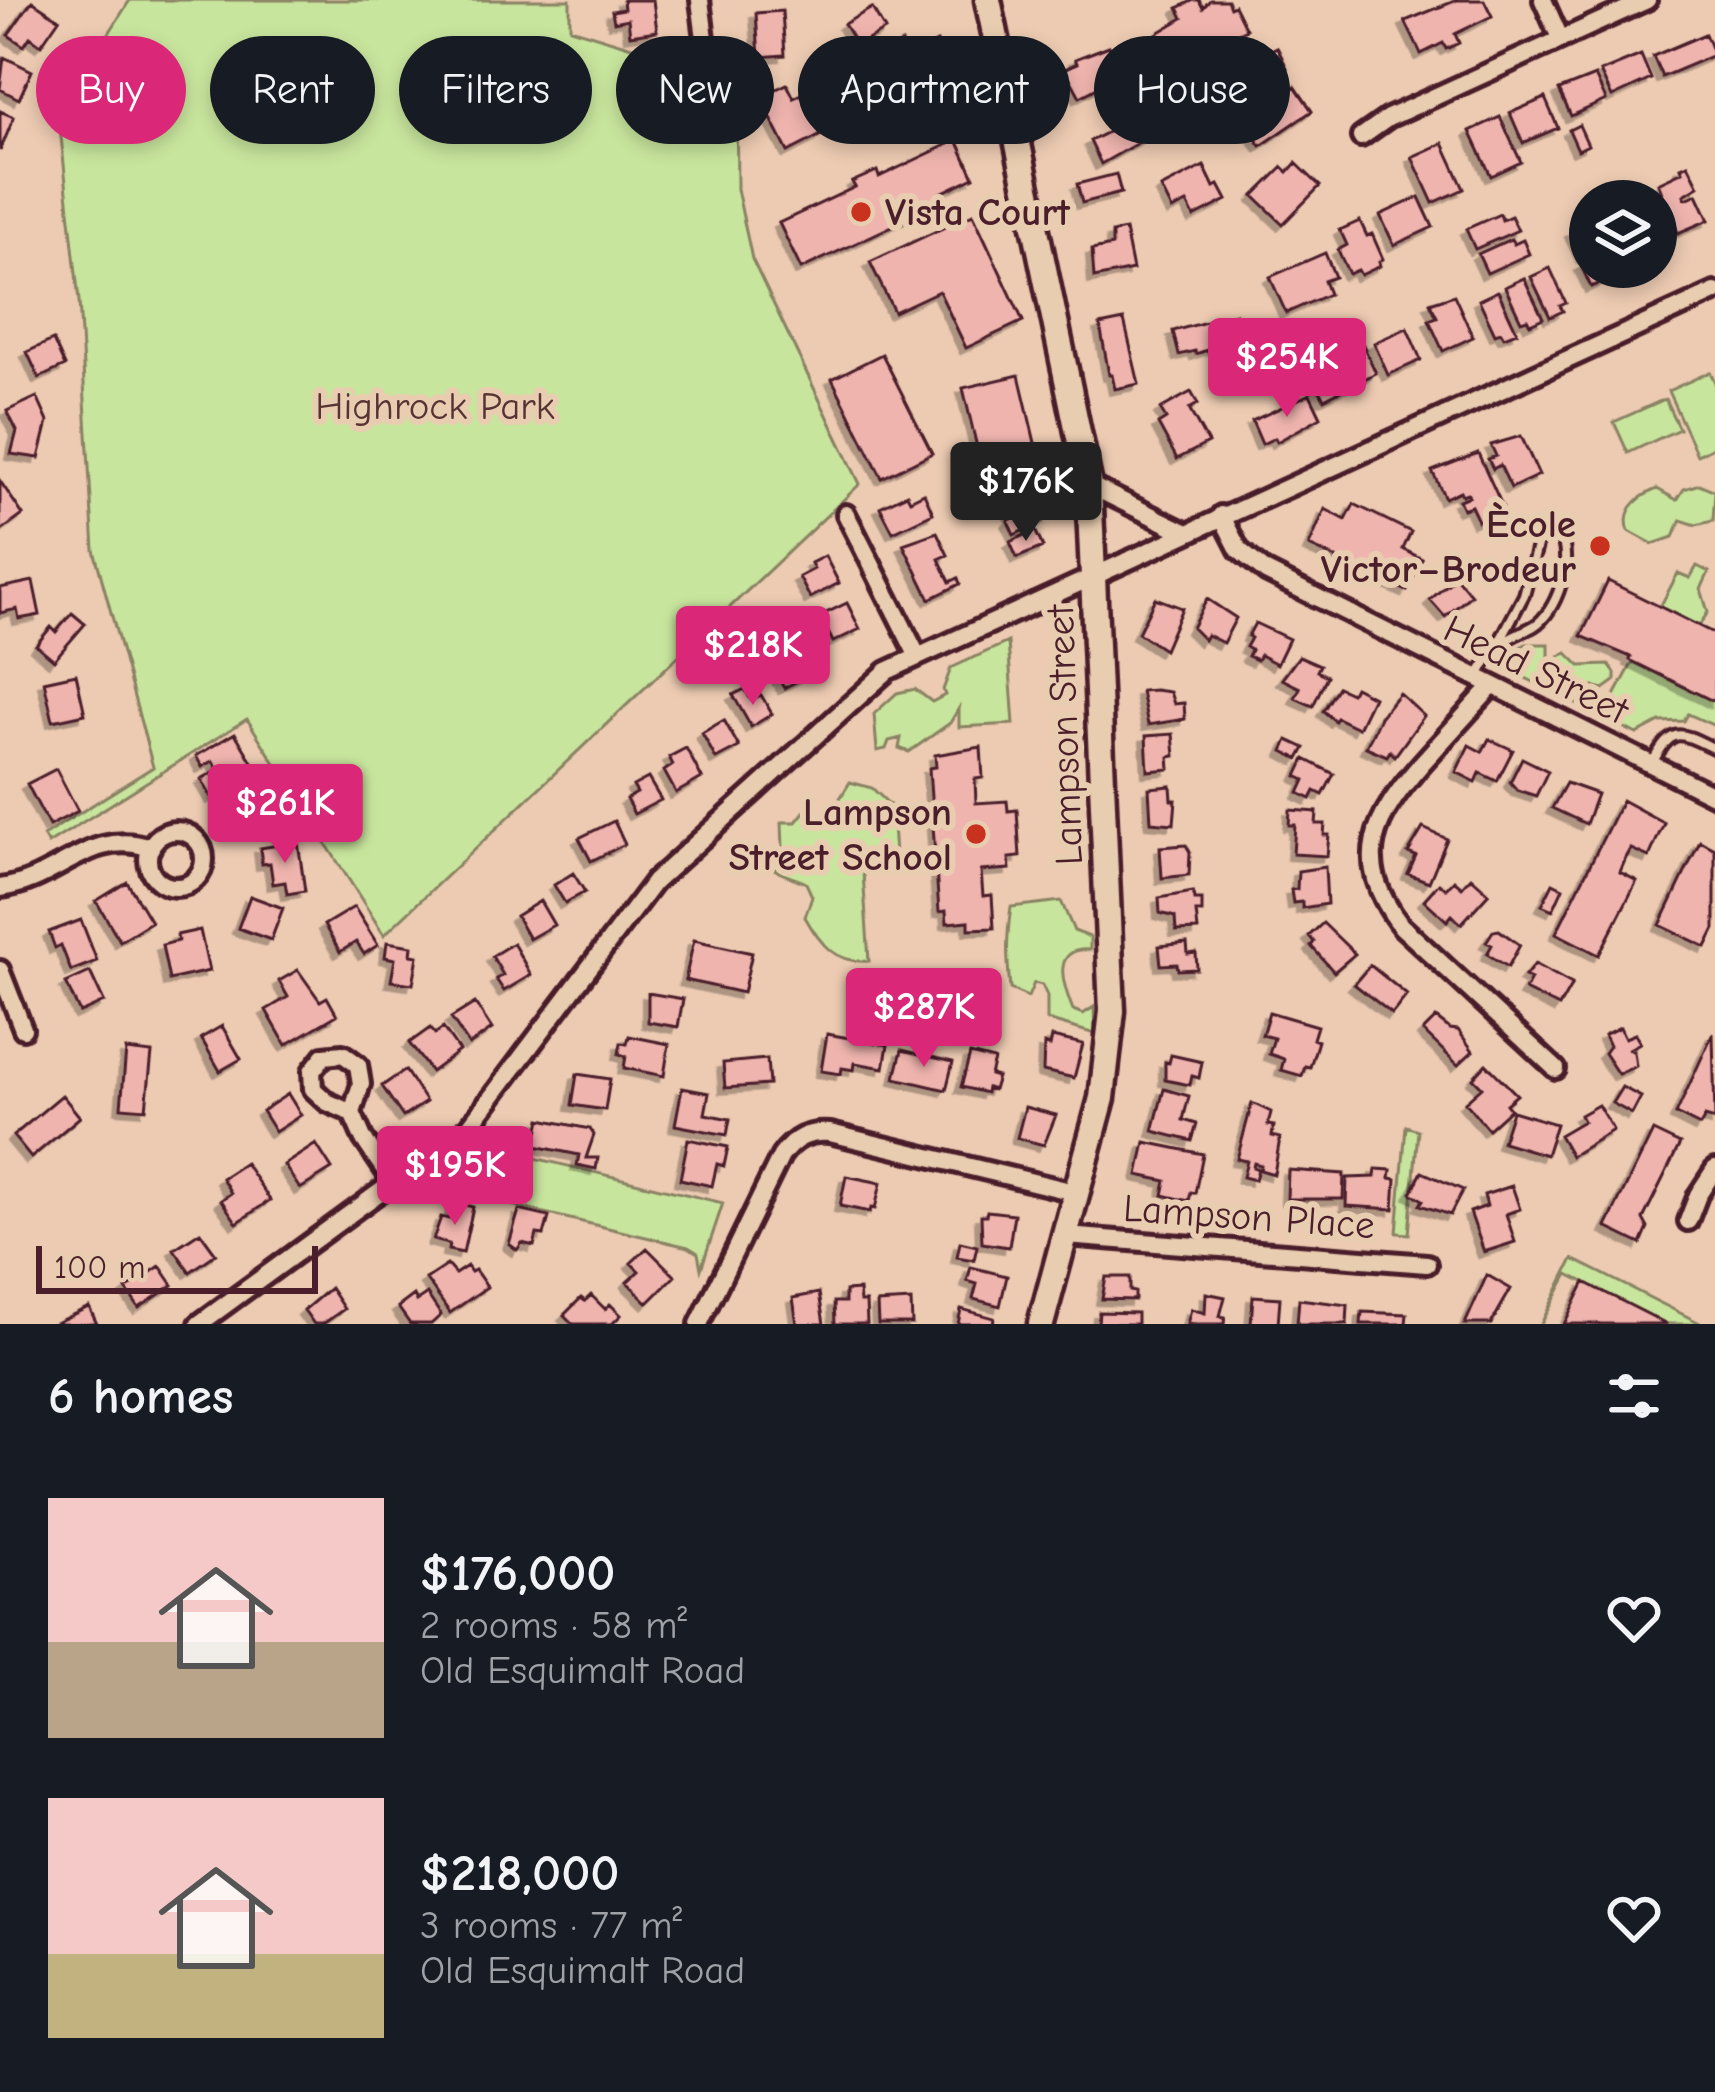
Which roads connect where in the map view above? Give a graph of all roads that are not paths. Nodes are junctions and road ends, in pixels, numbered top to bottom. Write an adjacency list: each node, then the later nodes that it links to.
1 (700, 0): 5 (street)
2 (988, 0): 9 (main road, Lampson Street)
3 (1543, 0): 6 (street)
4 (1647, 0): 6 (street)
5 (705, 36)
6 (1560, 38): 7 (street)
7 (1361, 137)
8 (1715, 292): 11 (street)
9 (1089, 485): 12 (street); 13 (main road, Lampson Street)
10 (846, 514): 15 (street)
11 (1221, 515): 12 (street); 16 (street, Head Street)
12 (1185, 532): 13 (street)
13 (1094, 574): 15 (street); 28 (main road, Lampson Street)
14 (1496, 648): 14 (lane); 16 (lane)
15 (917, 655): 27 (street)
16 (1484, 682): 18 (street, Head Street); 24 (street)
17 (1715, 749): 18 (lane)
18 (1651, 764): 19 (street, Head Street)
19 (1715, 796)
20 (151, 848): 21 (street)
21 (0, 888)
22 (0, 970): 23 (street)
23 (23, 1029)
24 (1556, 1069)
25 (352, 1113): 27 (street)
26 (1715, 1169): 29 (street)
27 (394, 1185): 32 (street)
28 (1078, 1193): 30 (main road, Lampson Street); 33 (street)
29 (1688, 1221)
30 (1066, 1236): 31 (street, Lampson Place); 34 (main road, Lampson Street)
31 (1427, 1264)
32 (199, 1324)
33 (699, 1324)
34 (1041, 1324)

